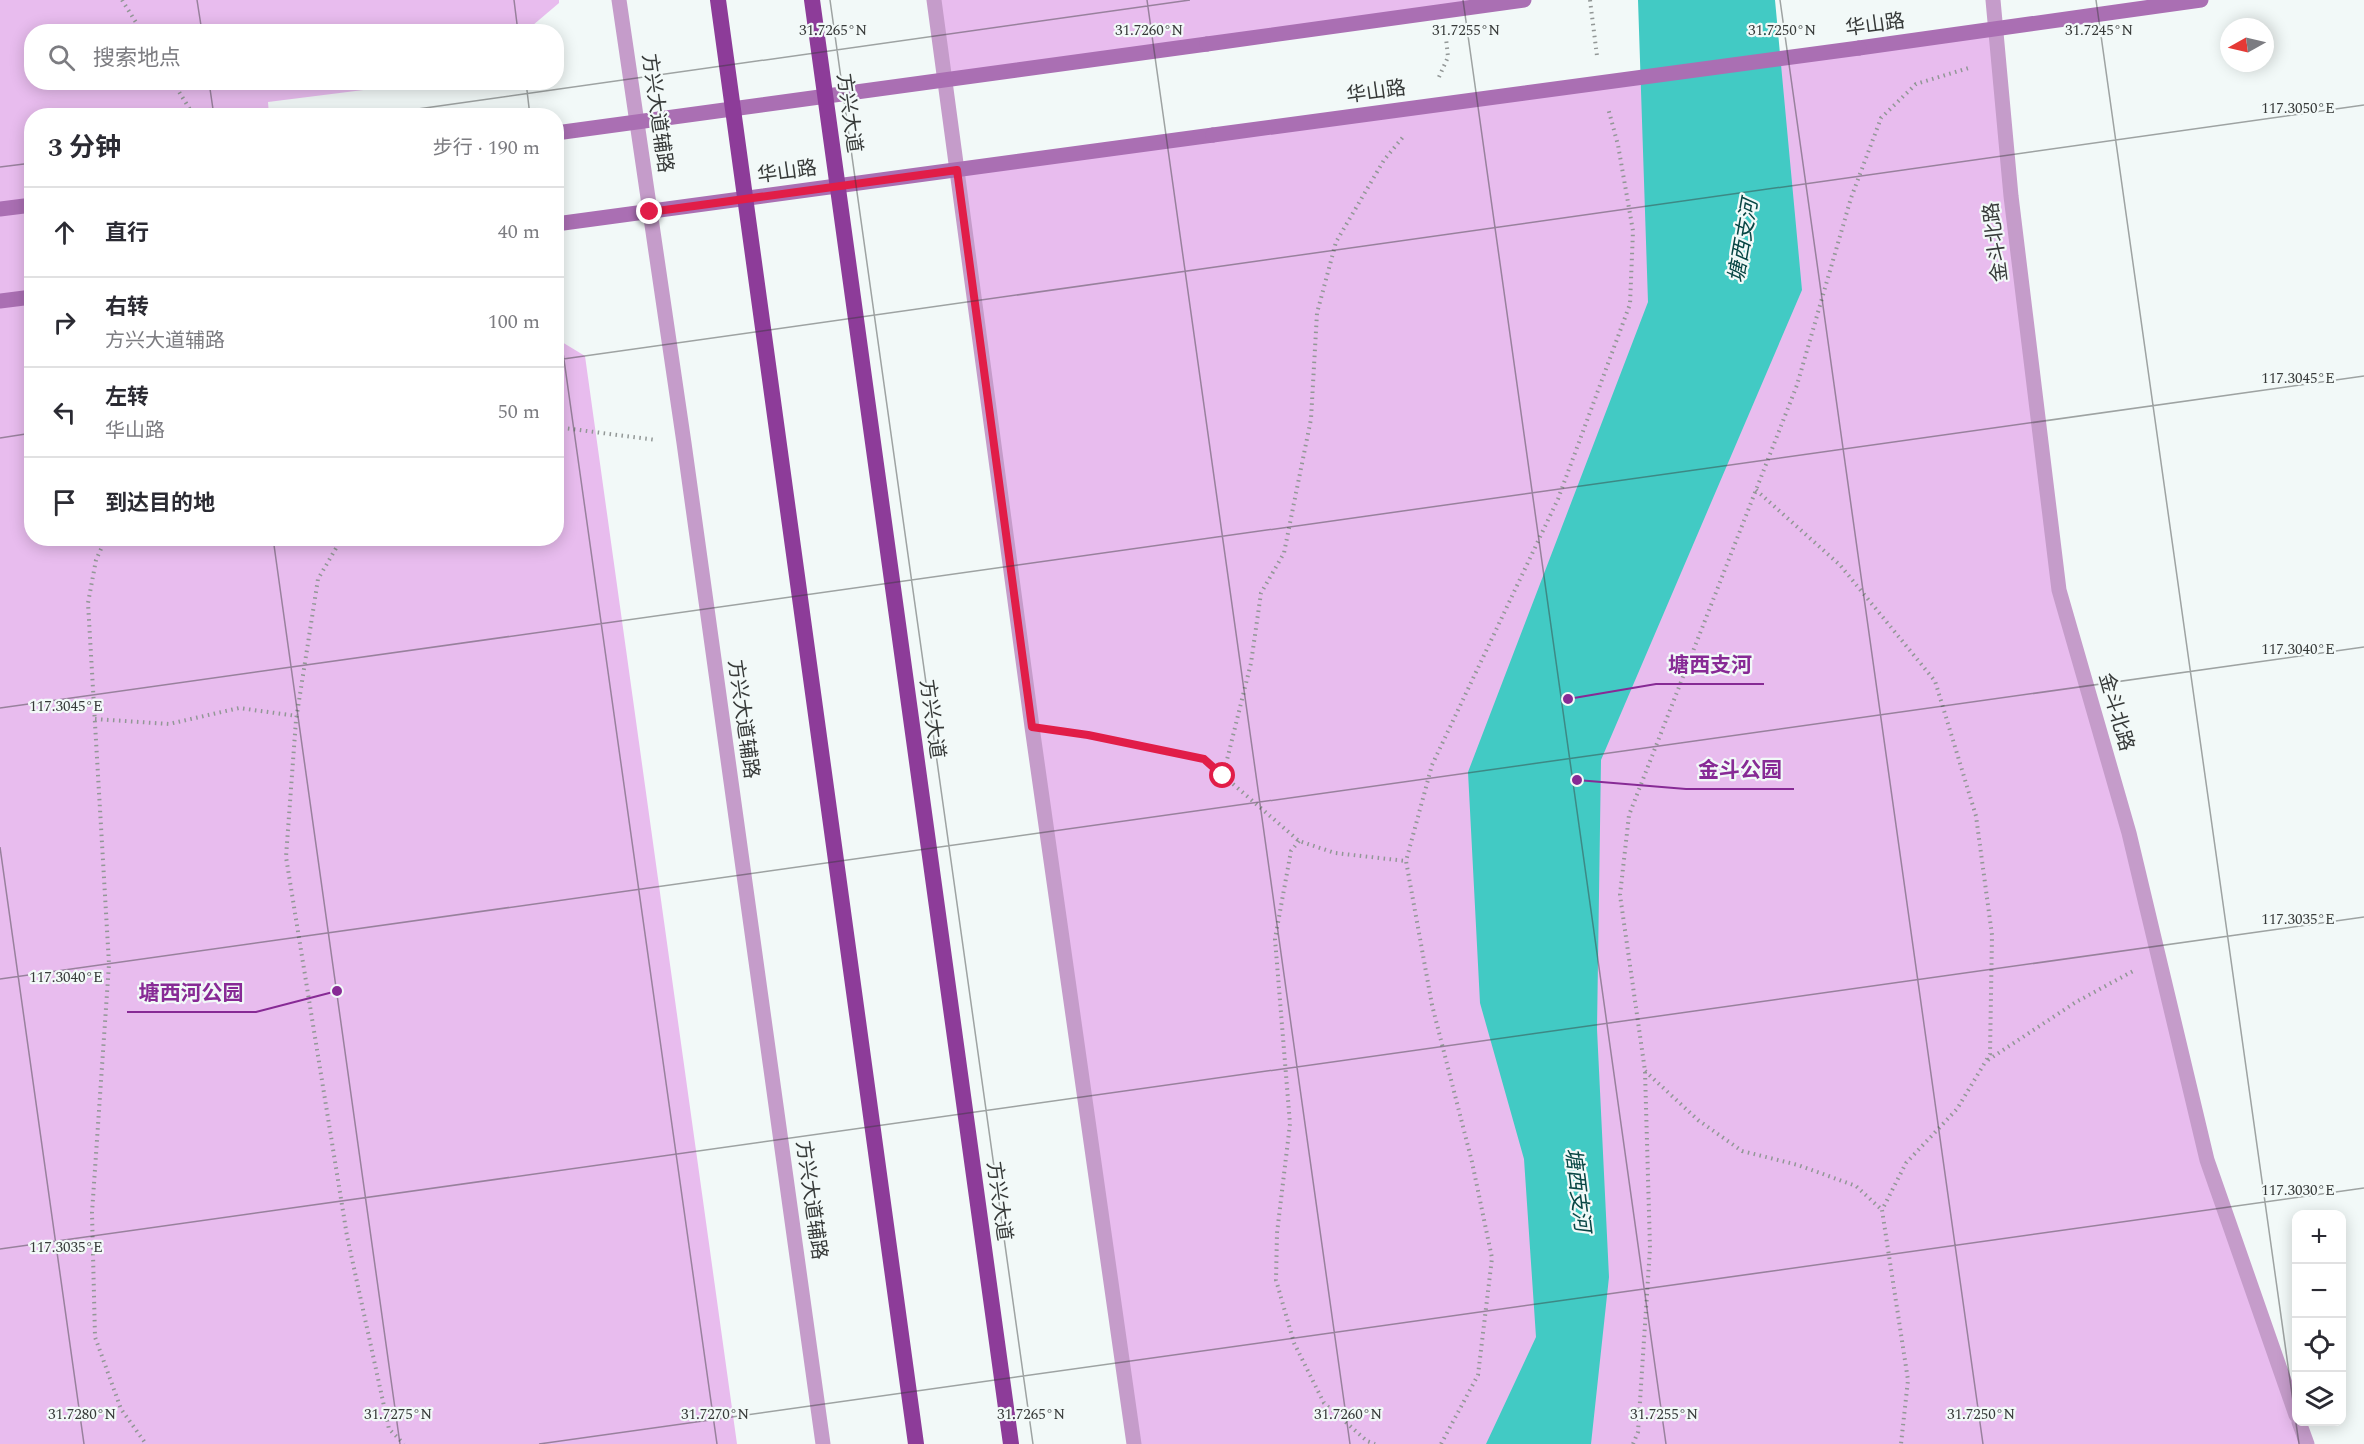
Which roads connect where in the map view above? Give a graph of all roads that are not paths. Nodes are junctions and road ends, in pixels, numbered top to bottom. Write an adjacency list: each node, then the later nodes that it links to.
1 (619, 0): 10 (street, 方兴大道辅路)
2 (718, 0): 22 (highway, bridge)
3 (812, 0): 23 (highway, 方兴大道, bridge)
4 (934, 0): 9 (street)
5 (1524, 0): 9 (main road, bridge)
6 (1993, 0): 8 (street, 金斗北路)
7 (2201, 0): 8 (main road, 华山路)
8 (1995, 29): 12 (main road, 华山路, bridge); 19 (street, 金斗北路)
9 (945, 80): 10 (main road); 12 (street)
10 (637, 122): 11 (main road); 15 (street, 方兴大道辅路)
11 (564, 132)
12 (957, 170): 15 (main road, 华山路); 24 (street)
13 (24, 206): 14 (main road)
14 (0, 209)
15 (650, 212): 16 (main road, 华山路); 21 (street, 方兴大道辅路)
16 (564, 223)
17 (24, 298): 18 (main road)
18 (0, 301)
19 (2292, 1404)
20 (2300, 1426): 25 (street)
21 (823, 1444)
22 (916, 1444)
23 (1011, 1444)
24 (1134, 1444)
25 (2307, 1444)

